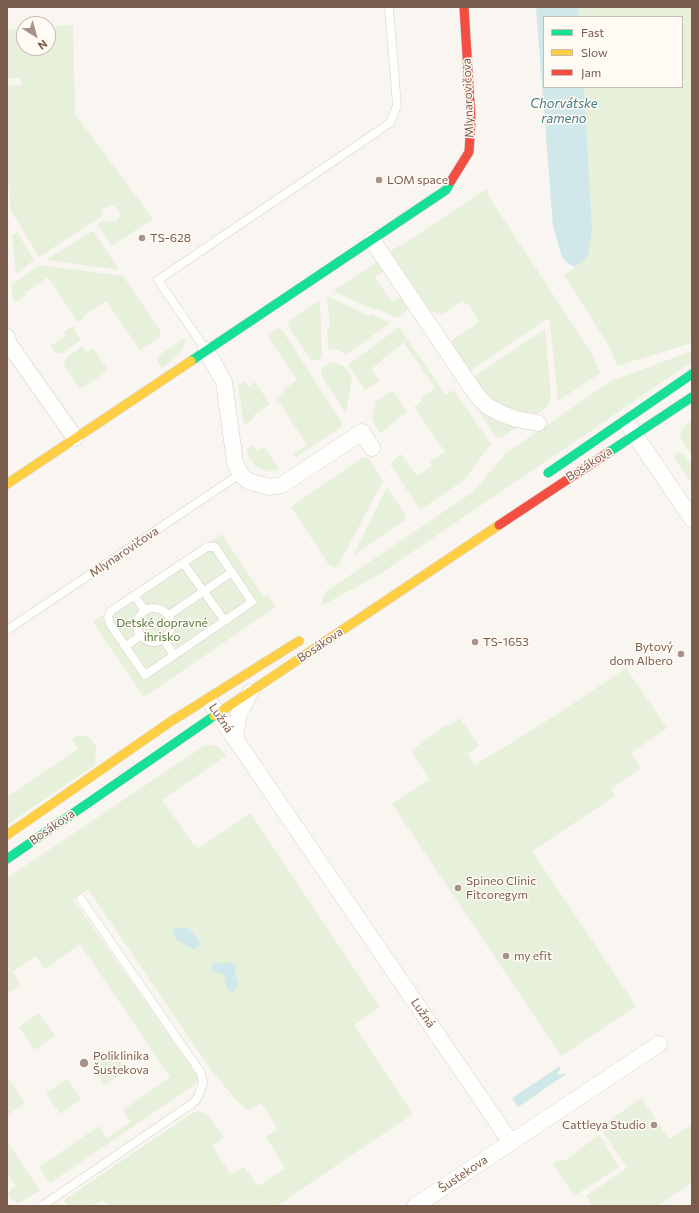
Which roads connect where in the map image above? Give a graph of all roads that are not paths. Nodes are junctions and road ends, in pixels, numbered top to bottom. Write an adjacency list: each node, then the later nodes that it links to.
1 (389, 7): 5 (lane)
2 (464, 7): 3 (street, Mlynarovičova)
3 (372, 240): 5 (street, Mlynarovičova); 9 (street)
4 (7, 337): 11 (street)
5 (206, 350): 11 (street, Mlynarovičova); 13 (street)
6 (692, 374): 8 (street, Bosákova)
7 (692, 397): 10 (street, Bosákova)
8 (625, 420): 10 (street); 14 (street, Bosákova)
9 (538, 422)
10 (635, 434): 16 (street); 30 (street, Bosákova)
11 (75, 438): 15 (street, Mlynarovičova)
12 (372, 448): 13 (street)
13 (240, 474): 24 (lane, Mlynarovičova)
14 (541, 478)
15 (7, 484)
16 (692, 519)
17 (183, 563): 18 (lane); 19 (lane); 20 (lane)
18 (232, 572): 19 (lane); 23 (lane)
19 (203, 592): 22 (lane); 23 (lane)
20 (134, 596): 21 (lane); 28 (lane)
21 (145, 611): 22 (lane); 26 (lane)
22 (169, 615): 27 (lane)
23 (224, 621): 29 (lane)
24 (7, 630)
25 (307, 635): 31 (street, Bosákova)
26 (140, 636): 27 (lane); 28 (lane)
27 (164, 640): 29 (lane)
28 (125, 647): 29 (lane)
29 (174, 655)
30 (251, 691): 32 (street, Bosákova); 33 (street, Lužná)
31 (206, 698): 32 (street, Lužná); 34 (street, Bosákova)
32 (218, 714): 33 (street, Lužná); 35 (street, Bosákova)
33 (235, 738): 38 (street, Lužná)
34 (7, 835)
35 (7, 859)
36 (81, 898): 39 (lane)
37 (659, 1044): 38 (street)
38 (510, 1142): 40 (street, Šustekova)
39 (42, 1206)
40 (415, 1206)

